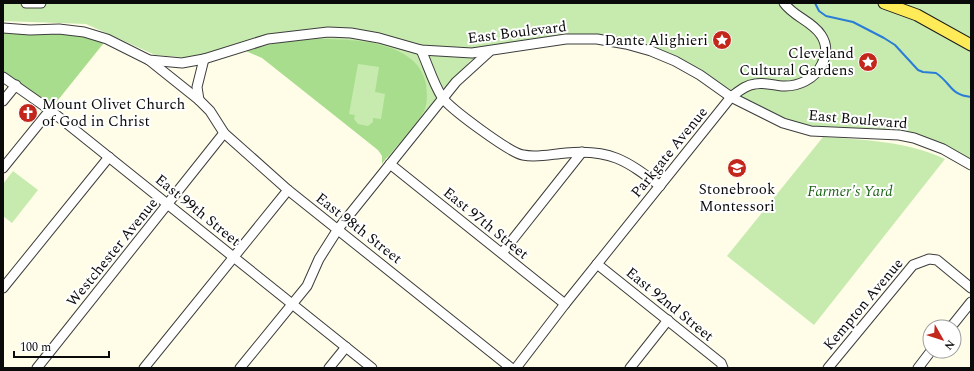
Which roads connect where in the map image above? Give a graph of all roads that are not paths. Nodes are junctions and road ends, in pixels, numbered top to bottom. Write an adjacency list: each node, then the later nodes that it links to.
1 (26, 3): 2 (street)
2 (41, 3)
3 (784, 3): 13 (street, Parkgate Avenue)
4 (884, 3): 6 (main road)
5 (3, 28): 10 (street, East Boulevard)
6 (971, 45)
7 (421, 50): 8 (street, East Boulevard); 9 (street, East Boulevard); 14 (street)
8 (489, 52): 13 (street, East Boulevard); 14 (street)
9 (204, 59): 10 (street, East Boulevard); 15 (street)
10 (149, 60): 15 (street, East 98th Street)
11 (3, 77): 12 (street, East 99th Street)
12 (16, 85): 16 (street); 17 (street, East 99th Street)
13 (731, 97): 22 (street, East Boulevard); 24 (street, Parkgate Avenue)
14 (443, 98): 19 (street); 21 (street)
15 (200, 100): 18 (street, East 98th Street)
16 (3, 101)
17 (50, 110): 20 (street, East 99th Street); 23 (street)
18 (224, 134): 25 (street, East 98th Street); 26 (street, Westchester Avenue)
19 (582, 152): 24 (street); 28 (street)
20 (109, 157): 26 (street, East 99th Street); 31 (street)
21 (390, 164): 27 (street); 28 (street, East 97th Street)
22 (971, 165)
23 (3, 168)
24 (660, 186): 30 (street, Parkgate Avenue)
25 (288, 190): 27 (street, East 98th Street); 29 (street)
26 (168, 204): 29 (street, East 99th Street); 40 (street, Westchester Avenue)
27 (338, 229): 34 (street); 45 (street, East 98th Street)
28 (502, 253): 35 (street, East 97th Street)
29 (234, 257): 34 (street, East 99th Street); 41 (street)
30 (597, 264): 35 (street, Parkgate Avenue); 37 (street, East 92nd Street)
31 (3, 288)
32 (971, 288): 49 (street, Kempton Avenue)
33 (971, 302): 36 (street)
34 (291, 304): 38 (street, East 99th Street); 42 (street)
35 (564, 304): 46 (street, Parkgate Avenue)
36 (957, 319)
37 (668, 320): 47 (street); 48 (street, East 92nd Street)
38 (346, 347): 43 (street); 44 (street, East 99th Street)
39 (925, 359): 50 (street)
40 (37, 368)
41 (144, 368)
42 (240, 368)
43 (329, 368)
44 (372, 368)
45 (511, 368)
46 (516, 368)
47 (630, 368)
48 (723, 368)
49 (828, 368)
50 (918, 368)

